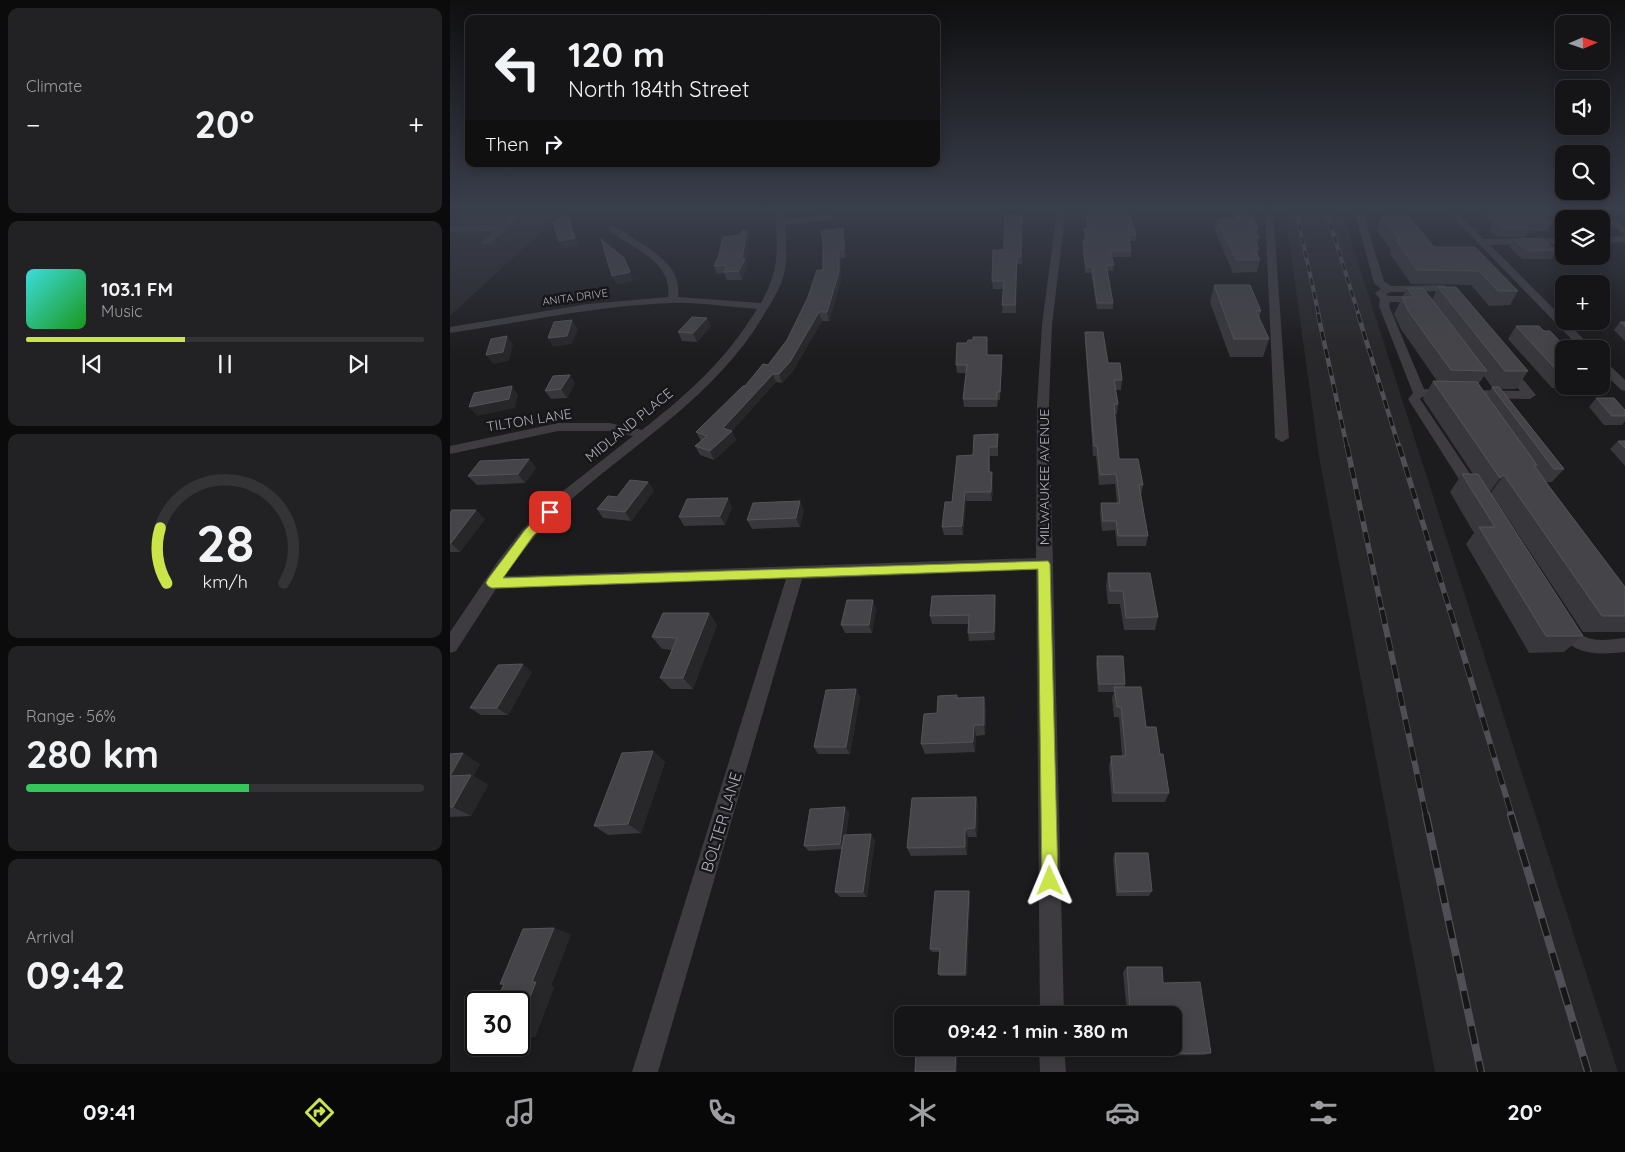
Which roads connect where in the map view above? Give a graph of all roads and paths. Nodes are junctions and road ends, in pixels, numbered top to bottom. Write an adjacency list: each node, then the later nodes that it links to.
1 (658, 260): 10 (street)
2 (782, 260): 11 (street, MIDLAND PLACE)
3 (1055, 260): 26 (street, MILWAUKEE AVENUE)
4 (1270, 260): 23 (street)
5 (1372, 260): 8 (street)
6 (1500, 260): 13 (street)
7 (1444, 288): 8 (street)
8 (1387, 294): 9 (street); 18 (street)
9 (1452, 299)
10 (673, 300): 11 (street, ANITA DRIVE); 12 (street, ANITA DRIVE)
11 (764, 306): 22 (street, MIDLAND PLACE)
12 (450, 330)
13 (1579, 340)
14 (1500, 358): 20 (street)
15 (1610, 372): 17 (street)
16 (1478, 380): 20 (street)
17 (1625, 387)
18 (1419, 393): 19 (street); 25 (street)
19 (1471, 394): 20 (street); 21 (street)
20 (1488, 394)
21 (1482, 410)
22 (643, 434): 24 (street, TILTON LANE); 28 (street, MIDLAND PLACE)
23 (1282, 438)
24 (450, 450)
25 (1484, 505)
26 (1044, 564): 27 (street); 32 (street, MILWAUKEE AVENUE)
27 (796, 572): 28 (street); 34 (street, BOLTER LANE)
28 (492, 583): 31 (street, MIDLAND PLACE)
29 (1554, 611): 30 (street)
30 (1625, 645)
31 (450, 646)
32 (1052, 1006)
33 (1052, 1056): 35 (street)
34 (645, 1072)
35 (1053, 1072)

